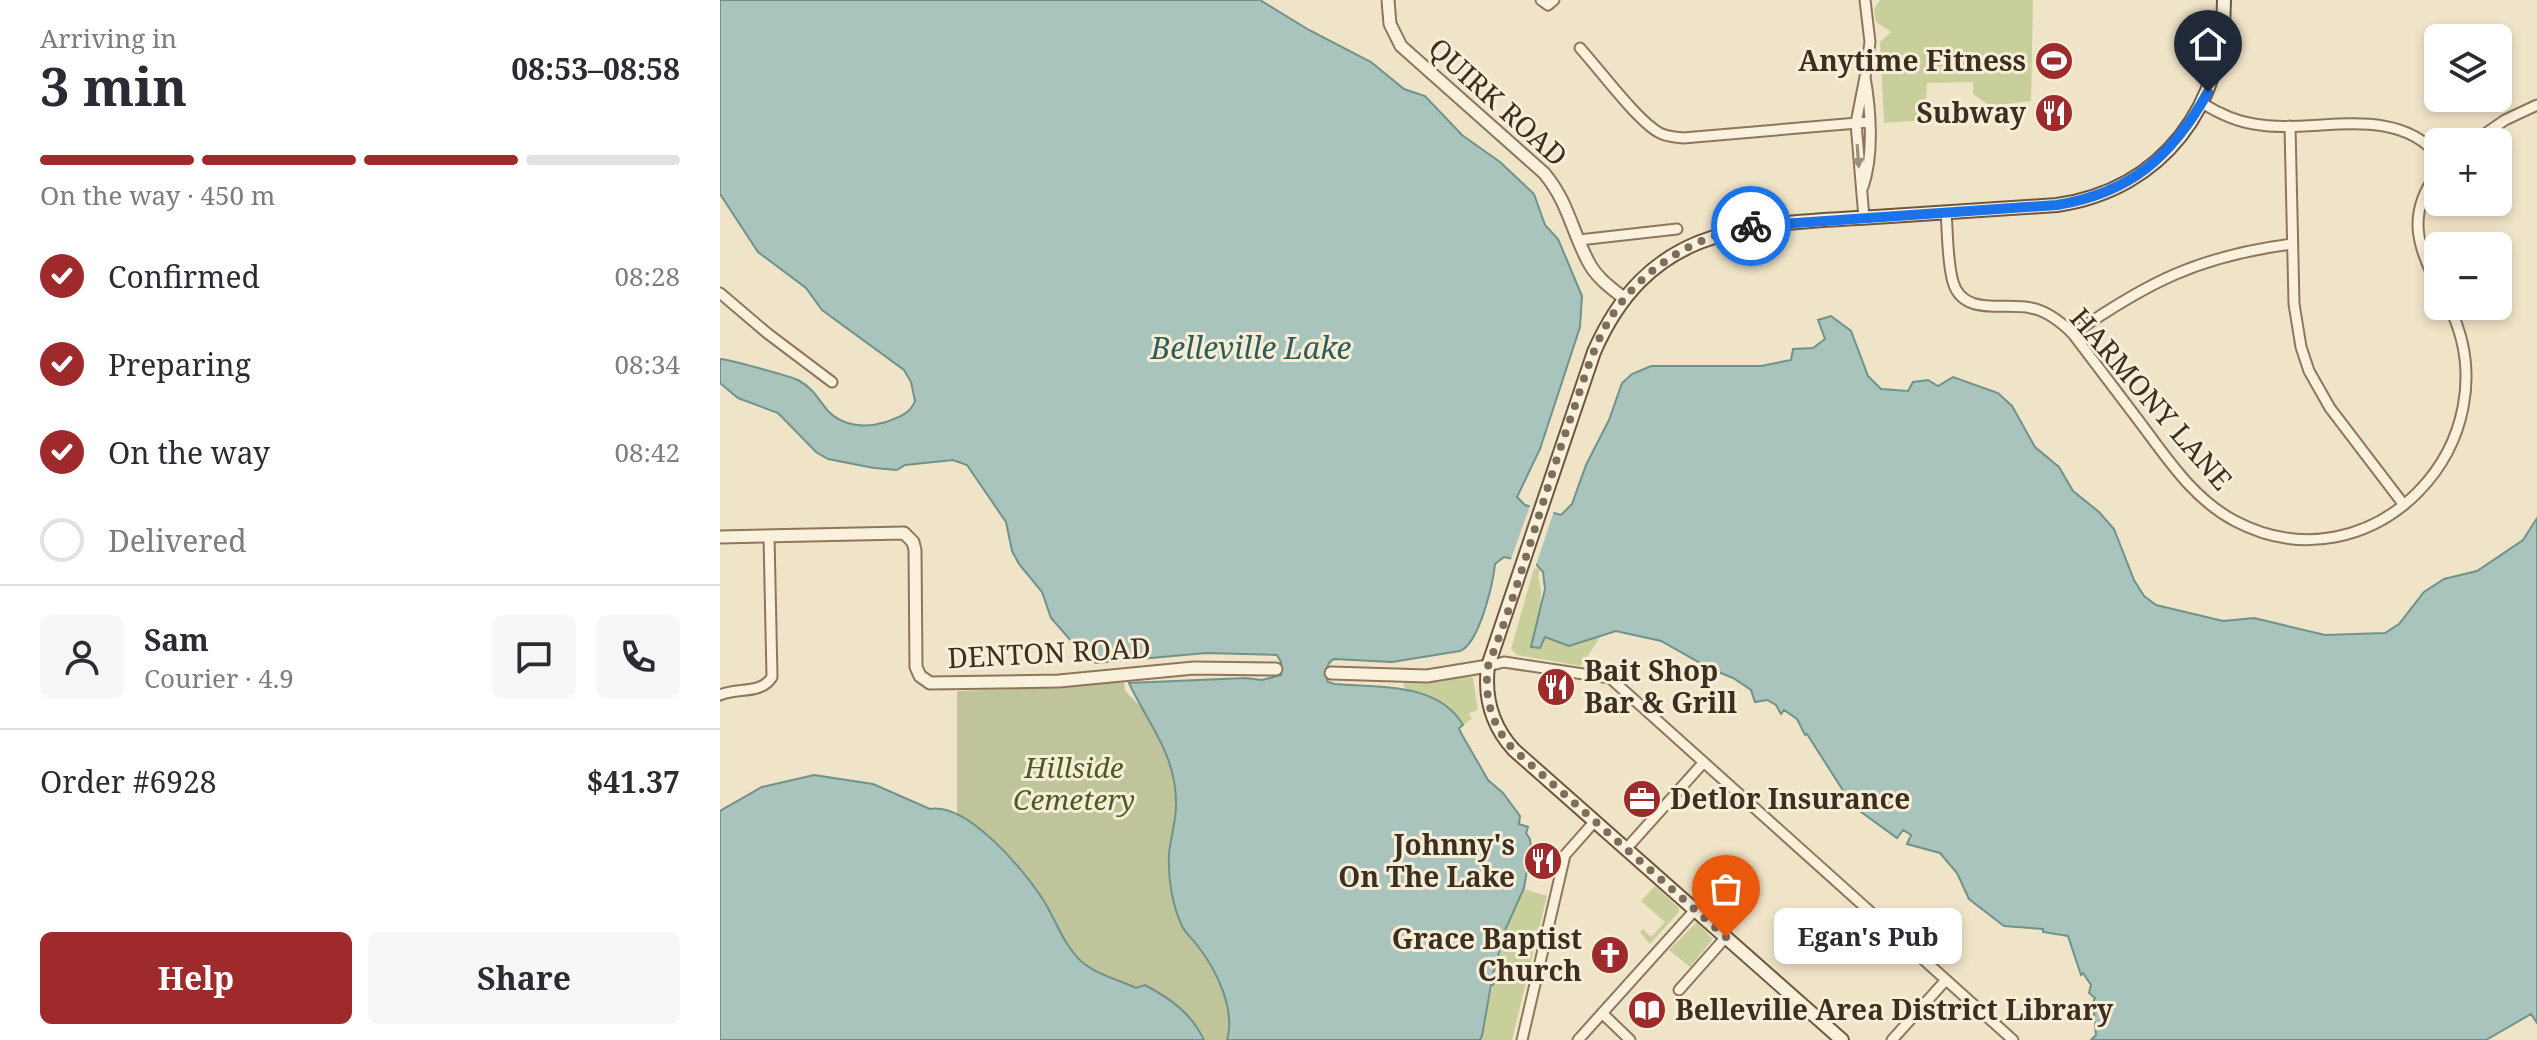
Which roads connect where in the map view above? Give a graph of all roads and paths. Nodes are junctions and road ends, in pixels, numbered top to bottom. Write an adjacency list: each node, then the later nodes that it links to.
1 (1388, 0): 20 (street, QUIRK ROAD)
2 (1541, 0): 3 (street)
3 (1554, 0)
4 (1865, 0): 7 (street)
5 (2224, 0): 8 (main road)
6 (1580, 48): 11 (street)
7 (1865, 77): 10 (street); 11 (street)
8 (2202, 103): 12 (street); 17 (main road)
9 (2537, 105): 13 (street)
10 (1869, 122): 11 (street); 15 (street)
11 (1856, 123): 15 (street, one-way to 15)
12 (2290, 126): 14 (street); 21 (street)
13 (2493, 128)
14 (2424, 144)
15 (1863, 187): 18 (street)
16 (2424, 194): 22 (street)
17 (1946, 213): 18 (main road); 26 (street, HARMONY LANE)
18 (1864, 218): 24 (main road)
19 (1677, 229): 20 (street)
20 (1579, 240): 24 (street, QUIRK ROAD)
21 (2292, 244): 26 (street); 28 (street)
22 (2424, 256)
23 (720, 293): 27 (street)
24 (1625, 299): 31 (main road)
25 (2455, 320): 28 (street, HARMONY LANE)
26 (2073, 334): 28 (street, HARMONY LANE)
27 (832, 382)
28 (2404, 505)
29 (769, 536): 30 (street, DENTON ROAD); 32 (street, DENTON ROAD); 34 (street)
30 (720, 537)
31 (1488, 666): 33 (street); 35 (street); 36 (main road)
32 (1276, 669)
33 (1331, 673)
34 (720, 695)
35 (1704, 762): 37 (street); 40 (street)
36 (1595, 821): 37 (main road); 43 (street)
37 (1626, 849): 38 (main road)
38 (1695, 910): 39 (main road); 42 (street)
39 (1726, 937): 41 (street); 46 (main road)
40 (1945, 981): 47 (street); 48 (street)
41 (1679, 990)
42 (1602, 1013): 44 (street); 45 (street)
43 (1522, 1040)
44 (1578, 1040)
45 (1630, 1040)
46 (1842, 1040)
47 (1892, 1040)
48 (2013, 1040)

